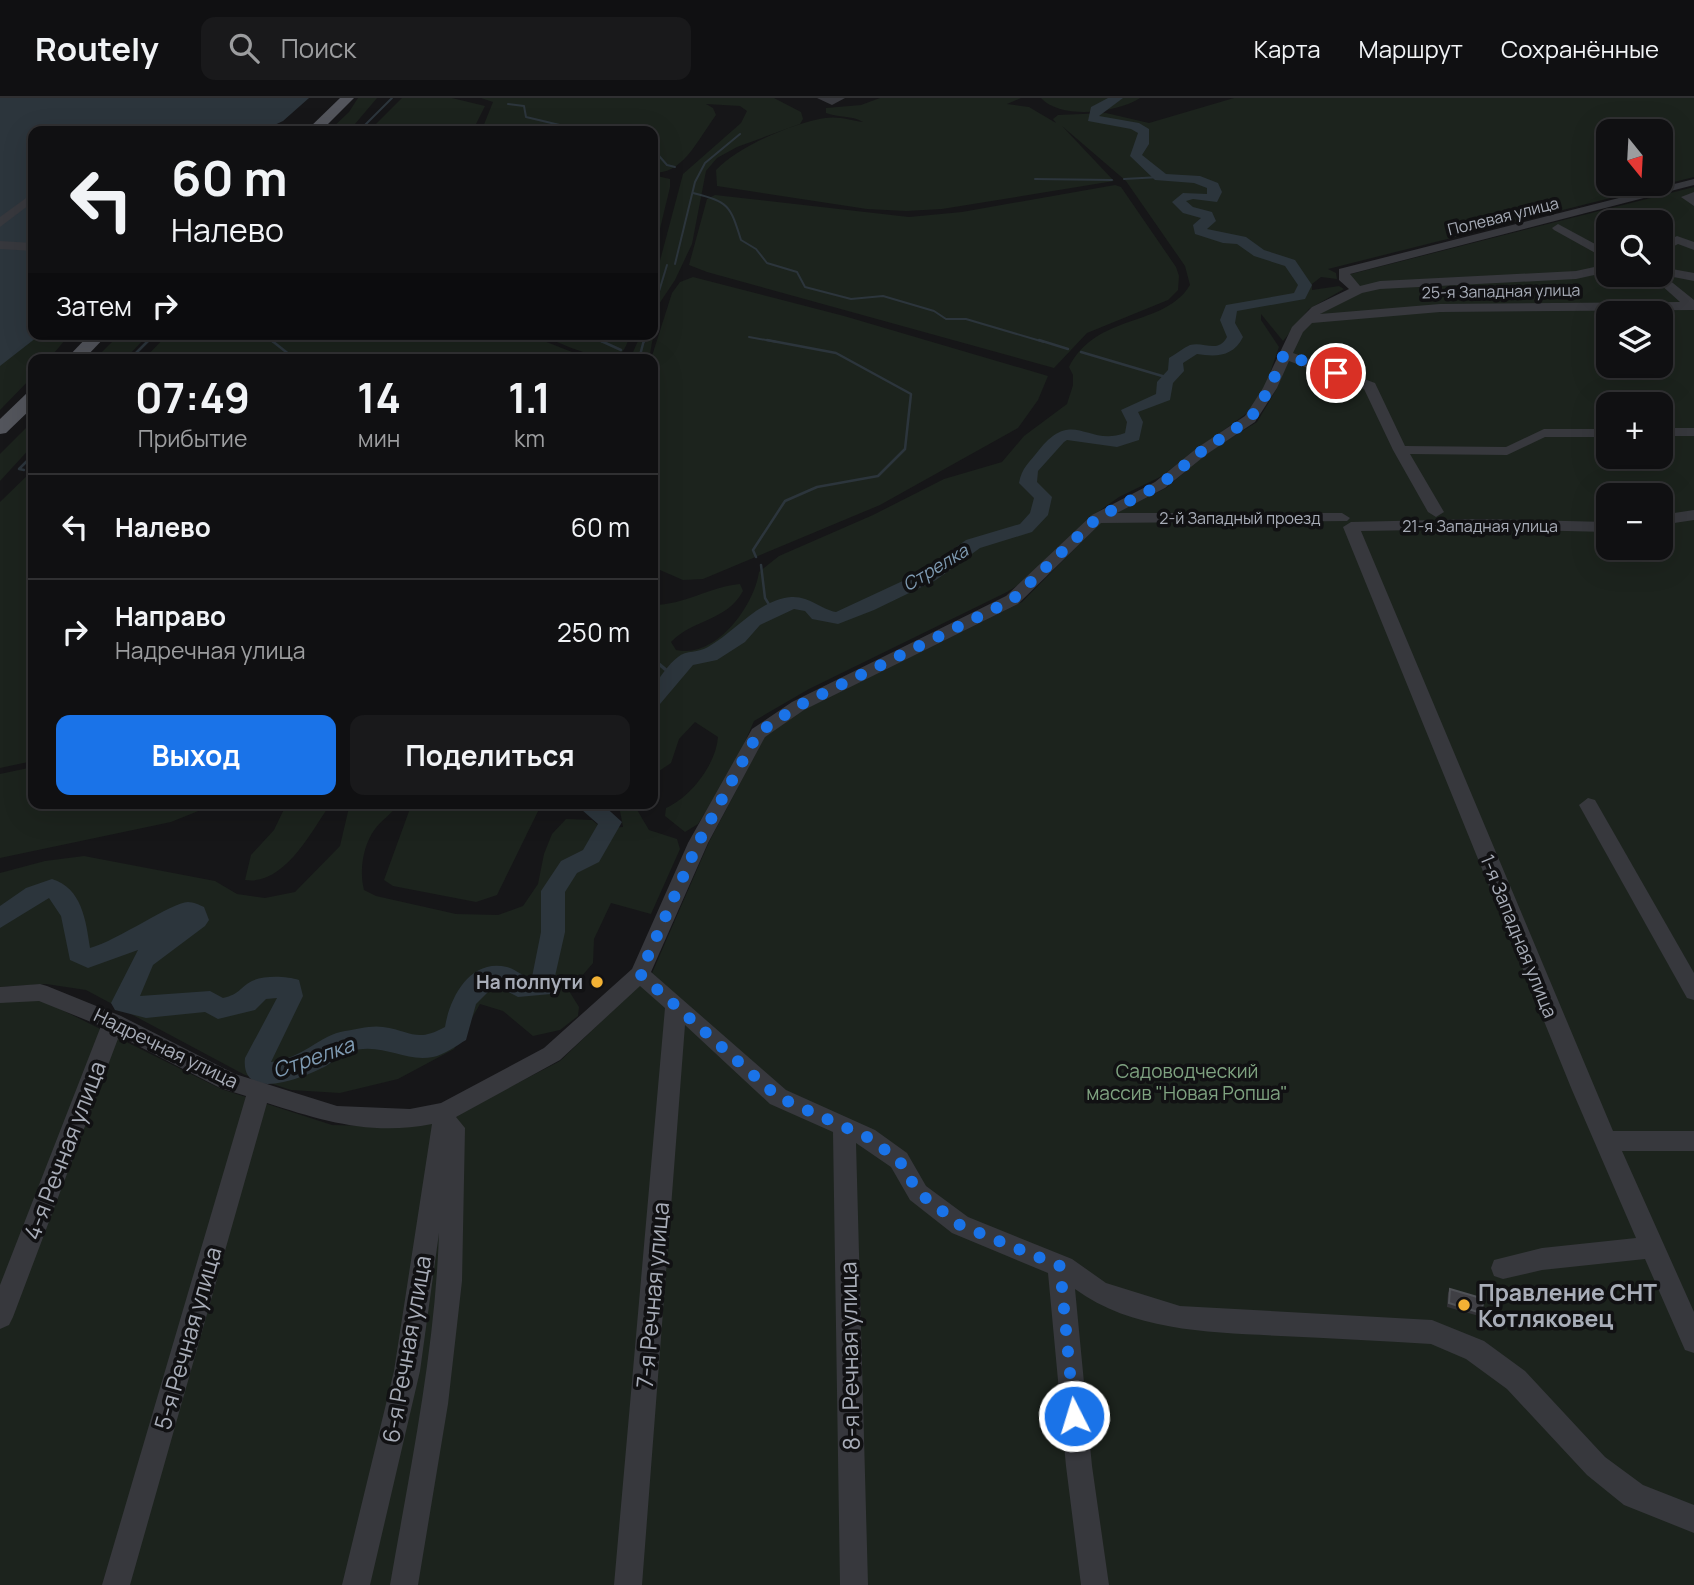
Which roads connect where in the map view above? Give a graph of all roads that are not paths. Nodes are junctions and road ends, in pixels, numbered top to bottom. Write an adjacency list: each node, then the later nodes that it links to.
1 (348, 98): 4 (main road)
2 (822, 98): 3 (street)
3 (840, 98)
4 (318, 126)
5 (1694, 183): 20 (street, Полевая улица)
6 (1692, 199): 8 (street, Полевая улица)
7 (28, 200): 10 (street)
8 (1641, 210)
9 (1596, 220): 15 (street, Полевая улица)
10 (0, 223)
11 (1673, 242): 13 (street)
12 (0, 245): 14 (street)
13 (1694, 246)
14 (28, 247)
15 (1596, 249)
16 (1596, 271): 20 (street, Надречная улица)
17 (1673, 273): 18 (street)
18 (1694, 277)
19 (1669, 287): 21 (street)
20 (1358, 290): 22 (street, Надречная улица)
21 (1694, 306): 22 (street, 25-я Западная улица)
22 (1308, 319): 25 (street, Надречная улица)
23 (94, 340): 24 (main road)
24 (79, 354)
25 (1284, 354): 31 (street); 34 (street, Надречная улица)
26 (28, 402): 27 (main road)
27 (0, 429)
28 (1673, 432): 29 (street)
29 (1694, 432)
30 (1596, 433): 31 (street)
31 (1400, 450): 32 (street)
32 (1436, 512)
33 (1694, 515): 35 (street)
34 (1097, 518): 36 (street, 2-й Западный проезд); 39 (street, Надречная улица)
35 (1673, 518)
36 (1346, 523): 37 (street, 21-я Западная улица); 48 (street, 1-я Западная улица)
37 (1596, 527)
38 (1588, 805): 40 (street)
39 (640, 974): 42 (street); 45 (street, Надречная улица)
40 (1694, 992)
41 (0, 995): 43 (street, Надречная улица)
42 (676, 1004): 46 (street); 58 (street, 7-я Речная улица)
43 (113, 1022): 44 (street, Надречная улица); 52 (street, 4-я Речная улица)
44 (259, 1091): 45 (street, Надречная улица); 55 (street, 5-я Речная улица)
45 (450, 1110): 56 (street, 6-я Речная улица); 57 (street, 6-я Речная улица)
46 (844, 1126): 50 (street); 59 (street, 8-я Речная улица)
47 (1694, 1141): 48 (street)
48 (1605, 1142): 49 (street, 1-я Западная улица)
49 (1652, 1247): 51 (street); 53 (street, 1-я Западная улица)
50 (1060, 1266): 54 (street); 60 (street)
51 (1503, 1268)
52 (0, 1317)
53 (1694, 1341)
54 (1694, 1519)
55 (116, 1585)
56 (356, 1585)
57 (404, 1585)
58 (628, 1585)
59 (854, 1585)
60 (1095, 1585)

